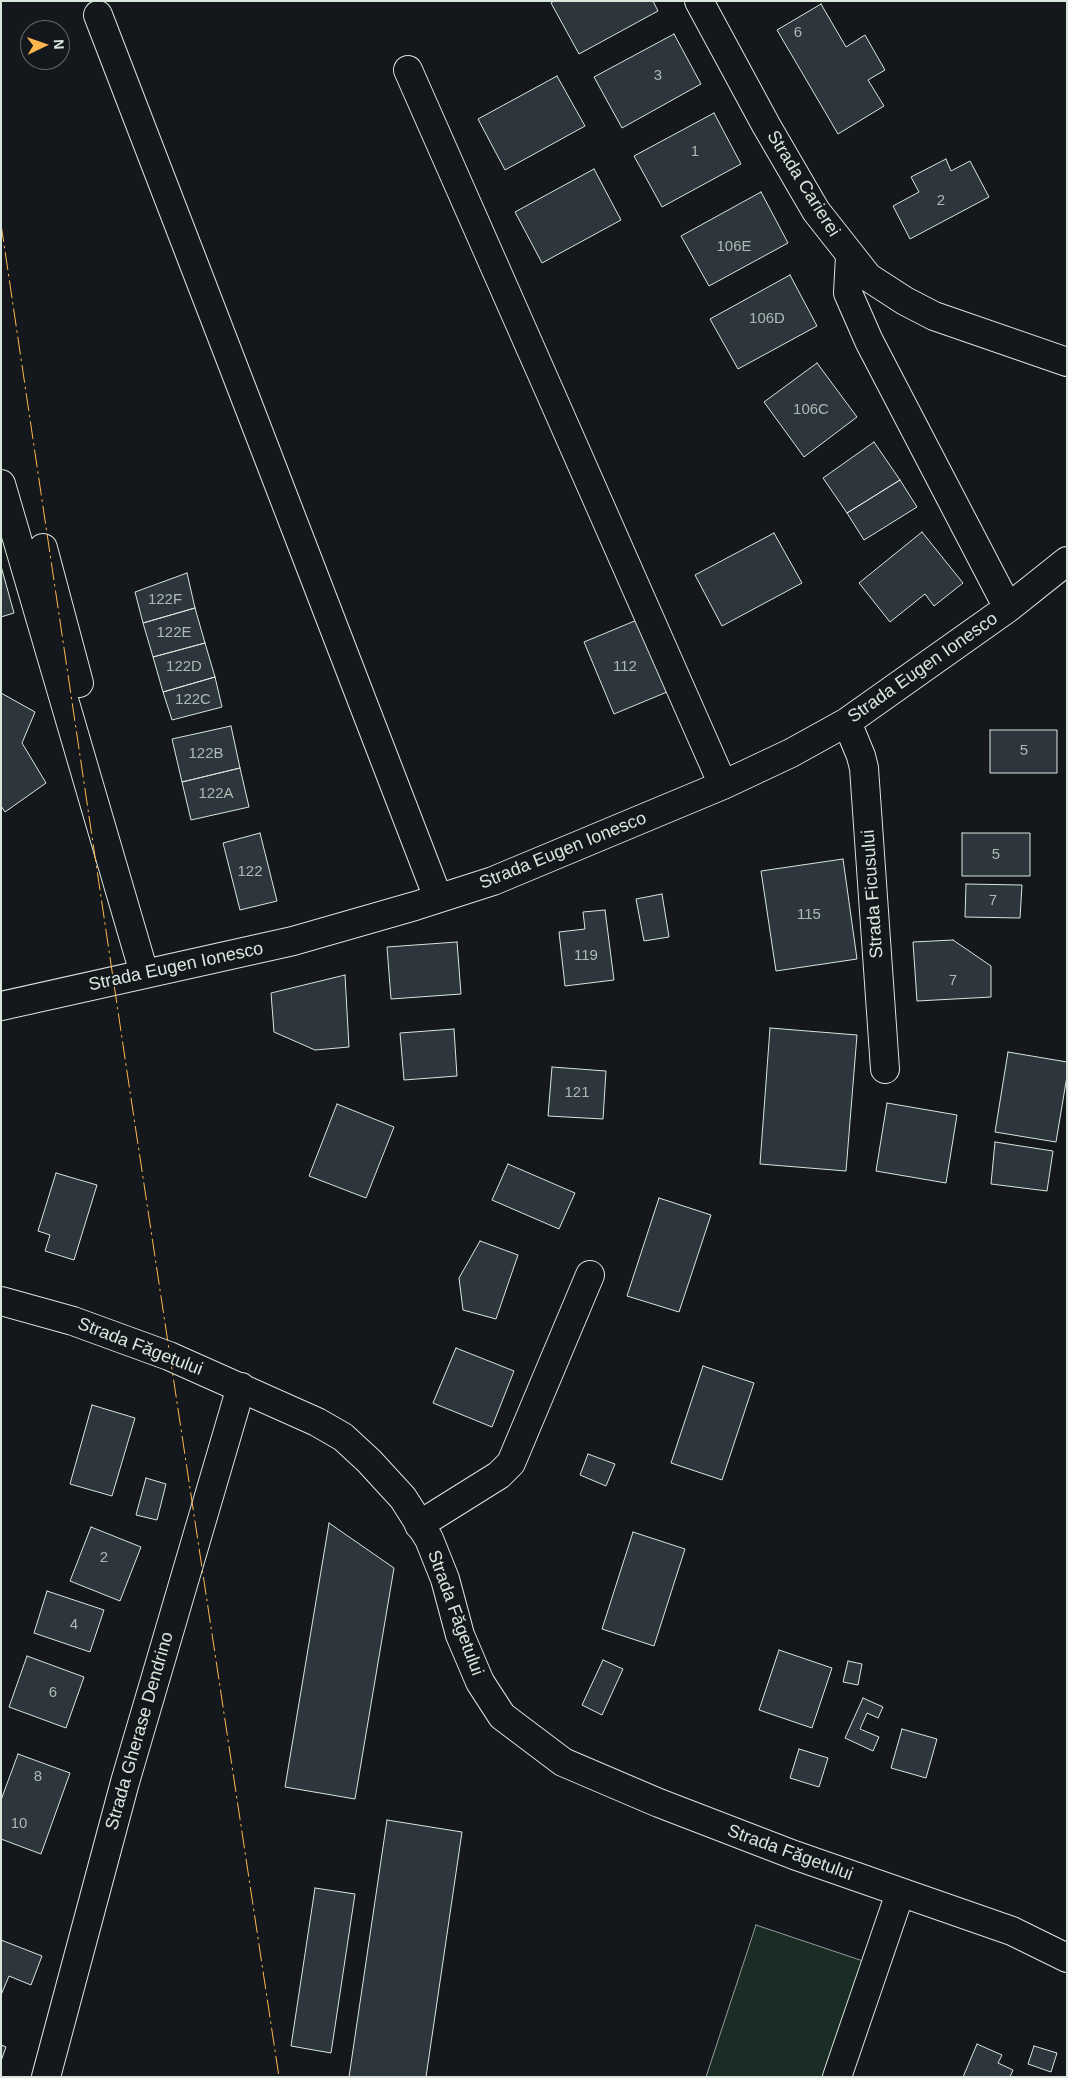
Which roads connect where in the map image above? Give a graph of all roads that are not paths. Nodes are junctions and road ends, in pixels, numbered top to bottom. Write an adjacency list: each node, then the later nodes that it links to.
1 (699, 1): 4 (street, Strada Carierei)
2 (98, 15): 12 (street)
3 (408, 70): 11 (street)
4 (850, 256): 5 (street, Strada Carierei); 9 (street)
5 (1067, 362)
6 (1, 484): 13 (street)
7 (43, 548): 13 (street)
8 (1067, 561): 9 (street, Strada Eugen Ionesco)
9 (1008, 608): 10 (street, Strada Eugen Ionesco)
10 (847, 722): 11 (street, Strada Eugen Ionesco); 15 (street, Strada Ficusului)
11 (723, 785): 12 (street, Strada Eugen Ionesco)
12 (438, 898): 13 (street, Strada Eugen Ionesco)
13 (142, 965): 14 (street, Strada Eugen Ionesco)
14 (1, 1006)
15 (885, 1070)
16 (590, 1275): 19 (street)
17 (1, 1301): 18 (street, Strada Făgetului)
18 (241, 1387): 19 (street, Strada Făgetului); 22 (street, Strada Gherase Dendrino)
19 (420, 1525): 20 (street, Strada Făgetului)
20 (900, 1893): 21 (street, Strada Făgetului); 23 (street)
21 (1067, 1958)
22 (46, 2077)
23 (837, 2077)

